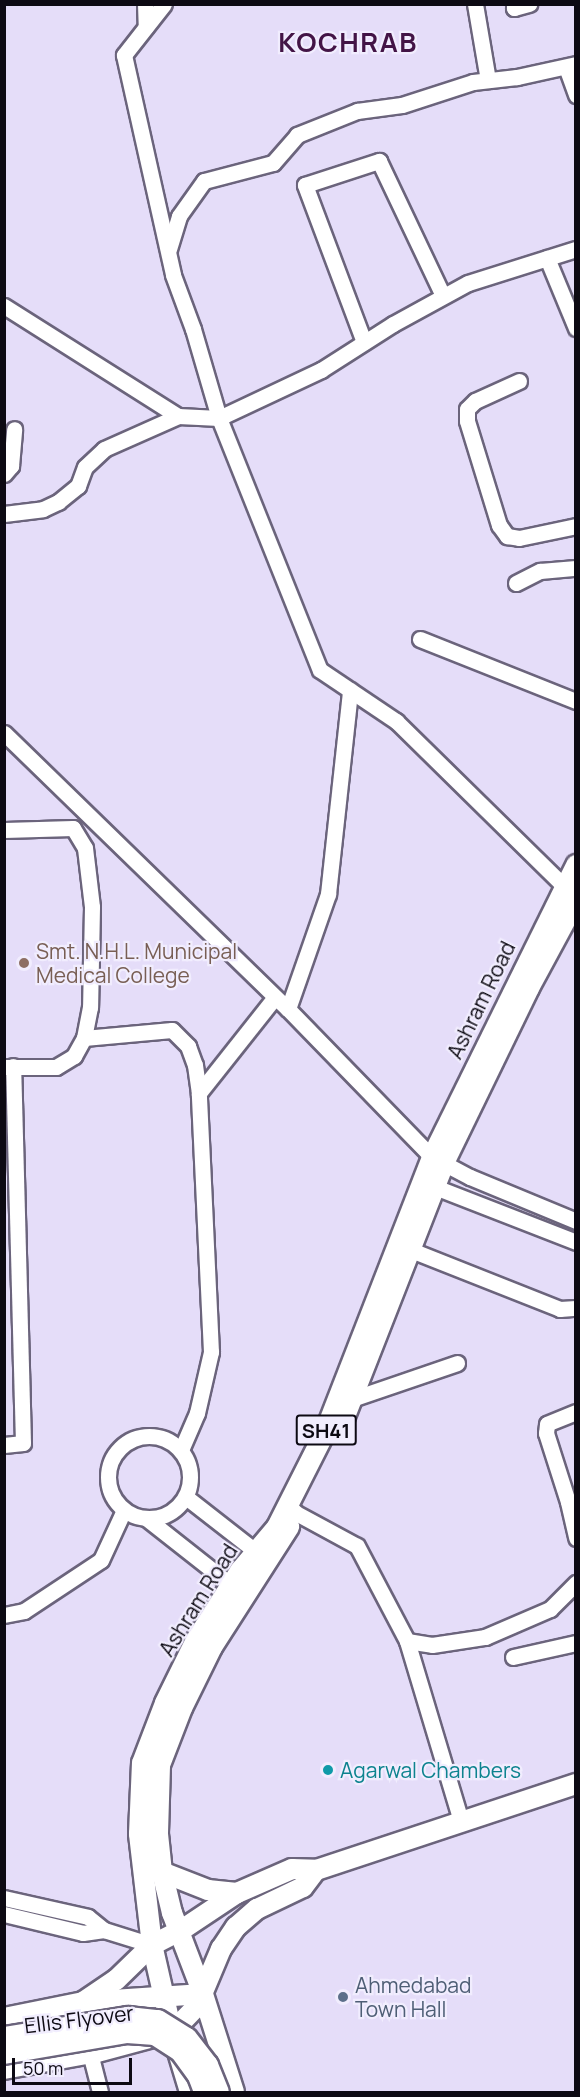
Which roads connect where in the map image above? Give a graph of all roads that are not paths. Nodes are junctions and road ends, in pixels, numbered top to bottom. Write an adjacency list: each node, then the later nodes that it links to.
1 (145, 4): 6 (street)
2 (164, 4): 6 (street)
3 (475, 4): 8 (street)
4 (514, 4): 5 (street)
5 (528, 4)
6 (146, 27): 11 (street)
7 (571, 66): 8 (street); 9 (street)
8 (488, 80): 11 (street)
9 (576, 95)
10 (576, 249): 12 (street)
11 (168, 252): 19 (street)
12 (547, 258): 13 (street); 15 (street)
13 (443, 296): 16 (street); 16 (street)
14 (4, 306): 18 (street)
15 (576, 327)
16 (364, 342): 19 (street)
17 (519, 381): 23 (street)
18 (178, 416): 19 (street); 22 (street)
19 (219, 418): 27 (street)
20 (14, 429): 21 (street)
21 (4, 474)
22 (4, 514)
23 (576, 526)
24 (576, 568): 25 (street)
25 (516, 583)
26 (420, 639): 28 (street)
27 (350, 690): 32 (street); 34 (street)
28 (576, 701)
29 (4, 733): 33 (street)
30 (4, 830): 35 (street)
31 (576, 865): 32 (main road, Ashram Road / SH41)
32 (572, 892): 38 (main road, Ashram Road / SH41)
33 (275, 997): 34 (street); 37 (street)
34 (288, 1009): 38 (street)
35 (84, 1038): 36 (street); 37 (street)
36 (9, 1066): 47 (street)
37 (199, 1093): 48 (street)
38 (438, 1161): 39 (main road, Ashram Road); 40 (street); 50 (main road, Ashram Road / SH41)
39 (435, 1187): 41 (street); 42 (main road, Ashram Road)
40 (576, 1221)
41 (576, 1242)
42 (411, 1250): 43 (street); 45 (main road, Ashram Road)
43 (576, 1308)
44 (457, 1363): 45 (street)
45 (352, 1399): 50 (main road, Ashram Road)
46 (576, 1412): 53 (street)
47 (4, 1445)
48 (181, 1450): 49 (street); 51 (street)
49 (186, 1497): 52 (street); 54 (street)
50 (292, 1509): 54 (main road, Ashram Road / SH41); 58 (street)
51 (124, 1510): 52 (street); 57 (street)
52 (146, 1518): 56 (street)
53 (576, 1538)
54 (262, 1557): 56 (main road, Ashram Road / SH41); 64 (main road, Ashram Road)
55 (576, 1583): 58 (street)
56 (231, 1586): 70 (main road, Ashram Road / SH41)
57 (4, 1615)
58 (407, 1641): 62 (street)
59 (576, 1643): 60 (street)
60 (513, 1657)
61 (576, 1784): 62 (main road)
62 (461, 1821): 63 (main road)
63 (316, 1870): 65 (main road); 71 (main road)
64 (162, 1872): 65 (main road); 69 (main road, Ashram Road)
65 (237, 1893): 69 (main road)
66 (4, 1898): 68 (street)
67 (4, 1914): 68 (street)
68 (104, 1930): 70 (street)
69 (180, 1931): 70 (main road); 71 (main road, Ashram Road)
70 (152, 1945): 72 (main road, Ashram Road / SH41); 73 (main road)
71 (203, 1994): 72 (main road); 75 (main road); 84 (main road, Ashram Road)
72 (162, 1996): 73 (main road); 75 (main road, Ashram Road / SH41)
73 (83, 2002): 74 (main road)
74 (4, 2018)
75 (172, 2032): 78 (main road); 81 (main road, Ashram Road / SH41)
76 (4, 2037): 83 (main road, Ellis Flyover, bridge)
77 (4, 2054): 82 (main road, Ellis Flyover, bridge)
78 (90, 2054): 79 (main road); 80 (street)
79 (4, 2069)
80 (100, 2092)
81 (190, 2092)
82 (204, 2092)
83 (219, 2092)
84 (234, 2092)

